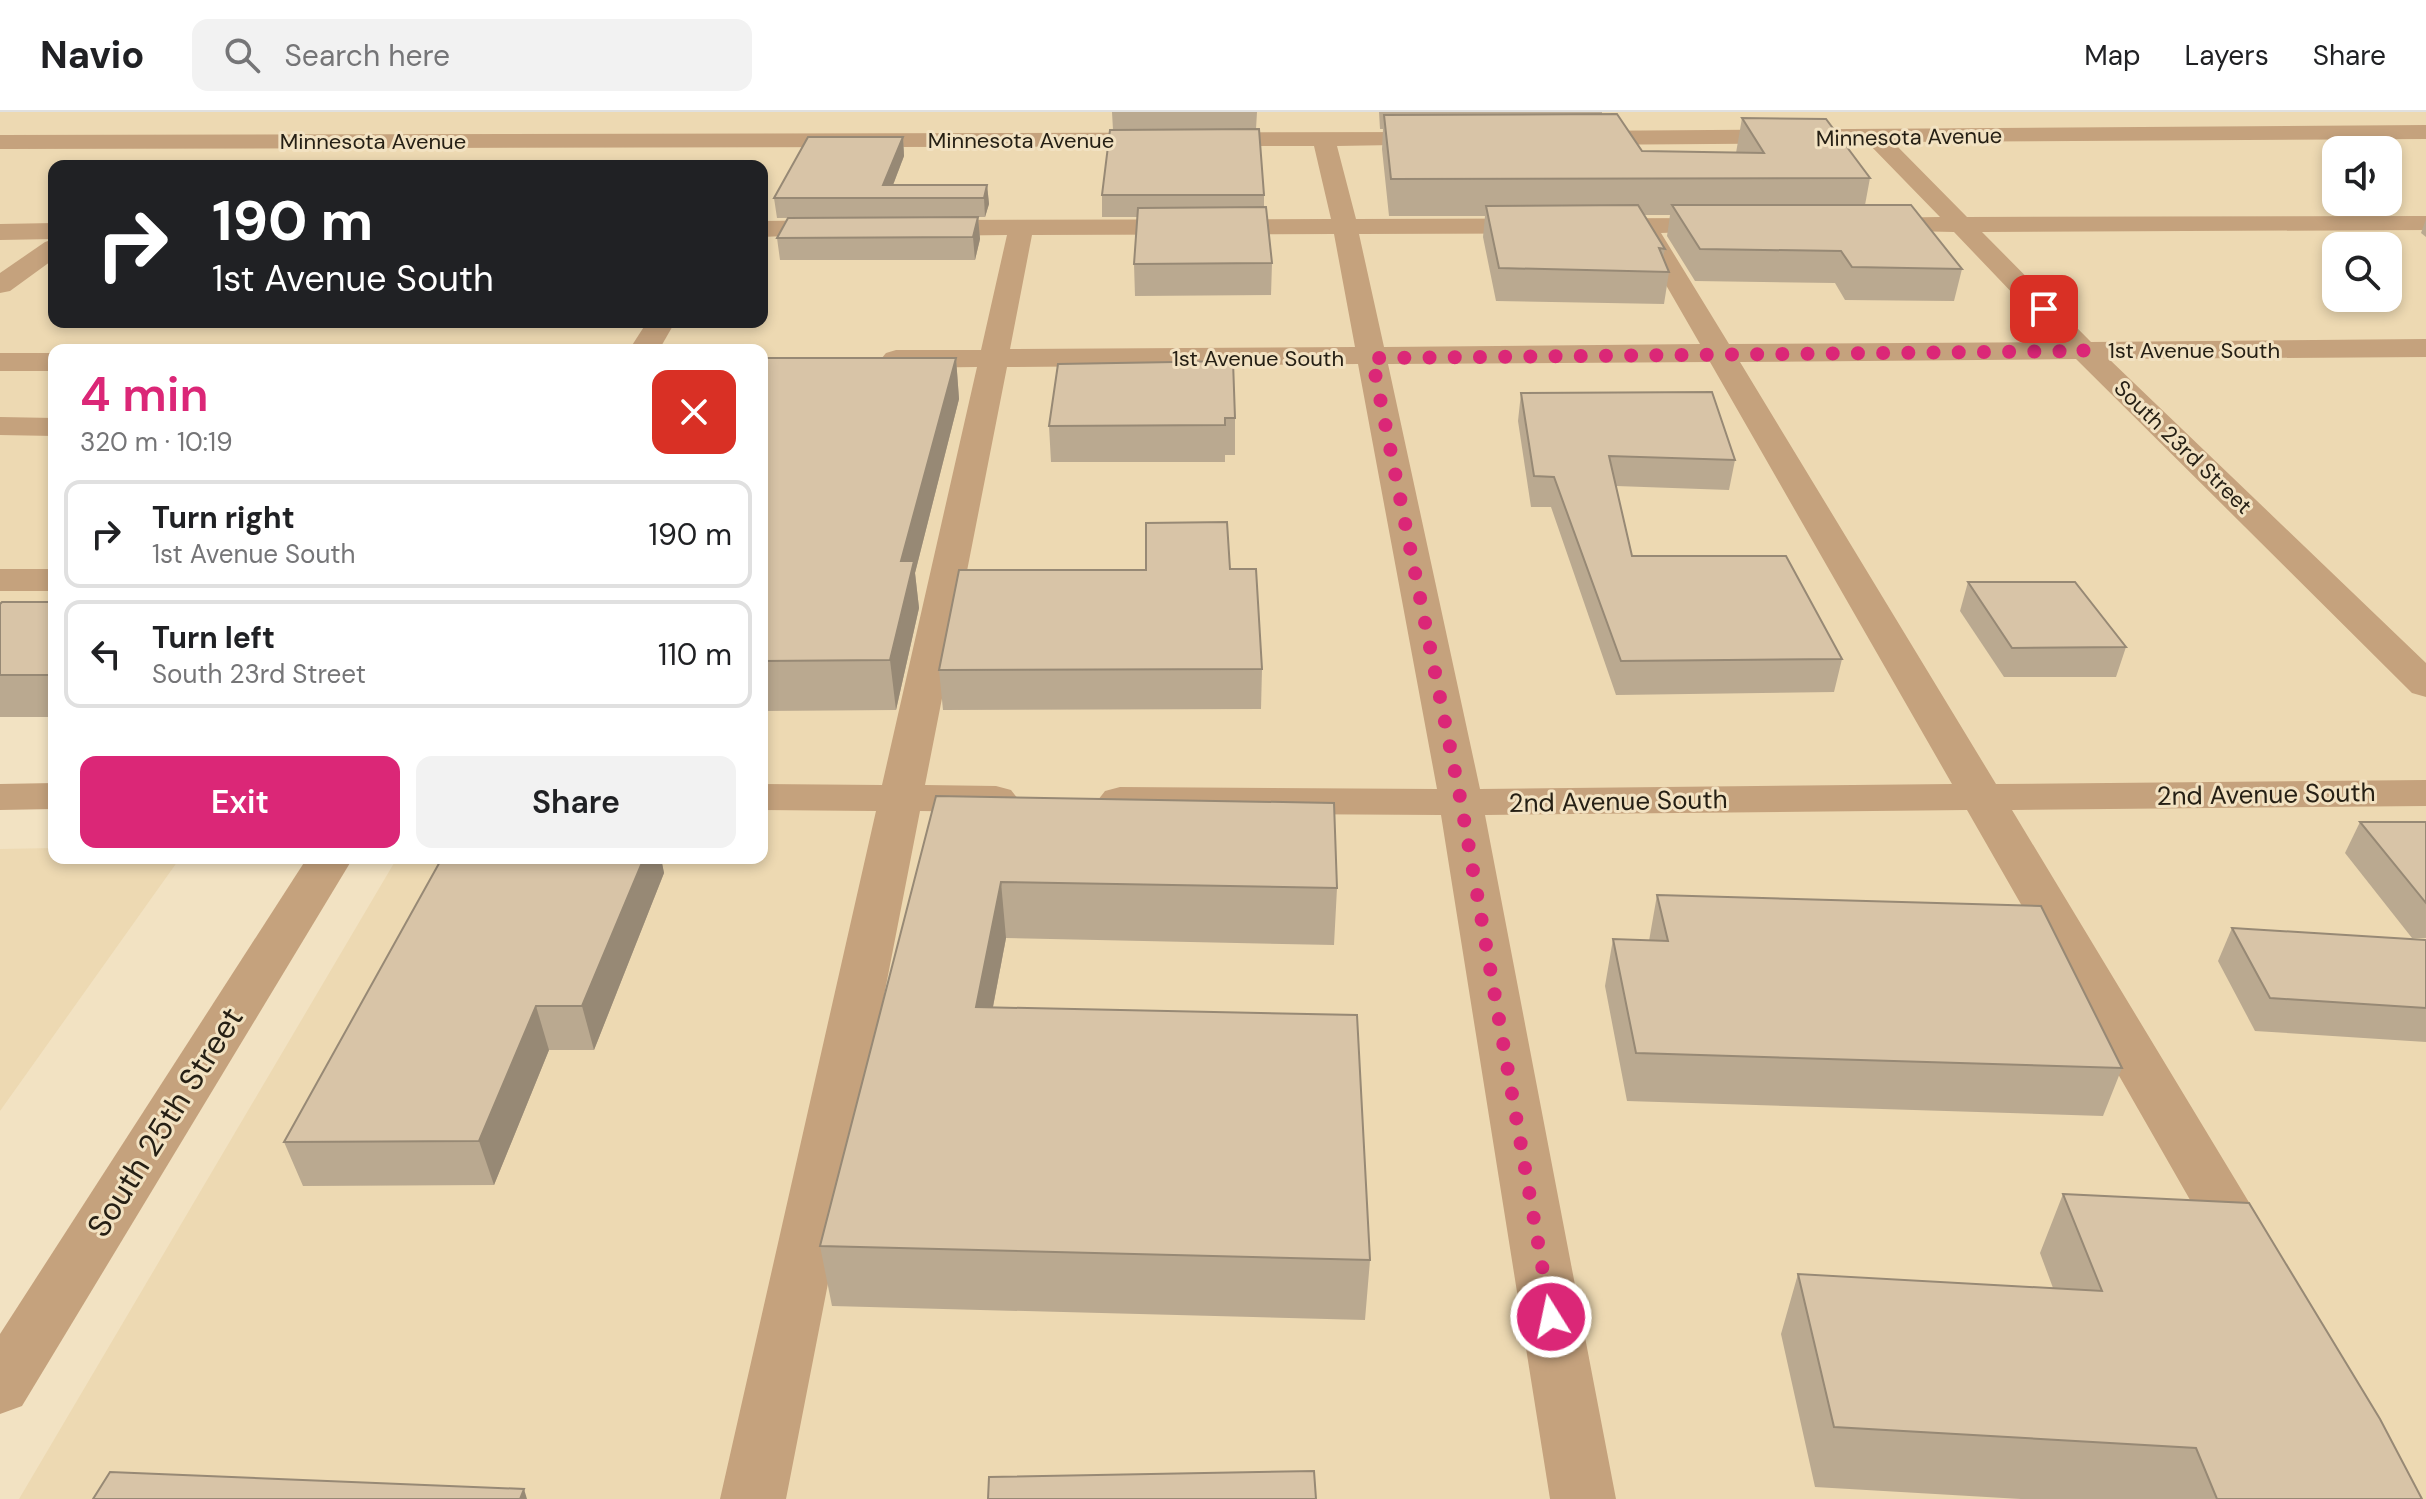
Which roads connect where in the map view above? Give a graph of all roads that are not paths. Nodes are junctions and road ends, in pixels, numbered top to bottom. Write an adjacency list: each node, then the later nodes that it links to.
1 (2426, 132): 3 (street, Minnesota Avenue)
2 (1545, 138): 3 (street, Minnesota Avenue)
3 (1876, 138): 12 (street, South 23rd Street)
4 (1324, 139): 5 (street, Minnesota Avenue); 6 (street, Minnesota Avenue); 16 (street)
5 (1466, 139)
6 (764, 140): 8 (street, Minnesota Avenue); 10 (street)
7 (0, 142): 8 (street, Minnesota Avenue)
8 (198, 142): 9 (street)
9 (173, 160)
10 (754, 160)
11 (2426, 223): 12 (street)
12 (1963, 224): 15 (street); 26 (street, South 23rd Street)
13 (1644, 225): 14 (street); 16 (street); 27 (street)
14 (1756, 225)
15 (1835, 225)
16 (1345, 226): 19 (street); 28 (street)
17 (868, 228): 20 (street)
18 (899, 228): 19 (street)
19 (1021, 228): 30 (street)
20 (768, 229)
21 (48, 231): 22 (street)
22 (0, 232)
23 (48, 251): 24 (street)
24 (0, 285)
25 (2426, 348): 26 (street, 1st Avenue South)
26 (2084, 351): 27 (street, 1st Avenue South); 37 (street, South 23rd Street)
27 (1720, 355): 28 (street, 1st Avenue South); 42 (street)
28 (1372, 358): 30 (street, 1st Avenue South); 46 (street)
29 (870, 359): 30 (street, 1st Avenue South)
30 (993, 359): 43 (street)
31 (0, 362): 32 (street)
32 (48, 362)
33 (0, 426): 34 (street)
34 (48, 427)
35 (0, 580): 36 (street)
36 (48, 580)
37 (2426, 685)
38 (2426, 793): 42 (street, 2nd Avenue South)
39 (48, 796): 40 (street)
40 (0, 797)
41 (768, 797): 43 (street)
42 (1981, 797): 46 (street, 2nd Avenue South); 48 (street)
43 (900, 798): 44 (street); 50 (street)
44 (1040, 799)
45 (1087, 799): 46 (street, 2nd Avenue South)
46 (1461, 802): 51 (street)
47 (326, 864): 49 (street, South 25th Street)
48 (2274, 1293)
49 (0, 1387)
50 (753, 1499)
51 (1583, 1499)

